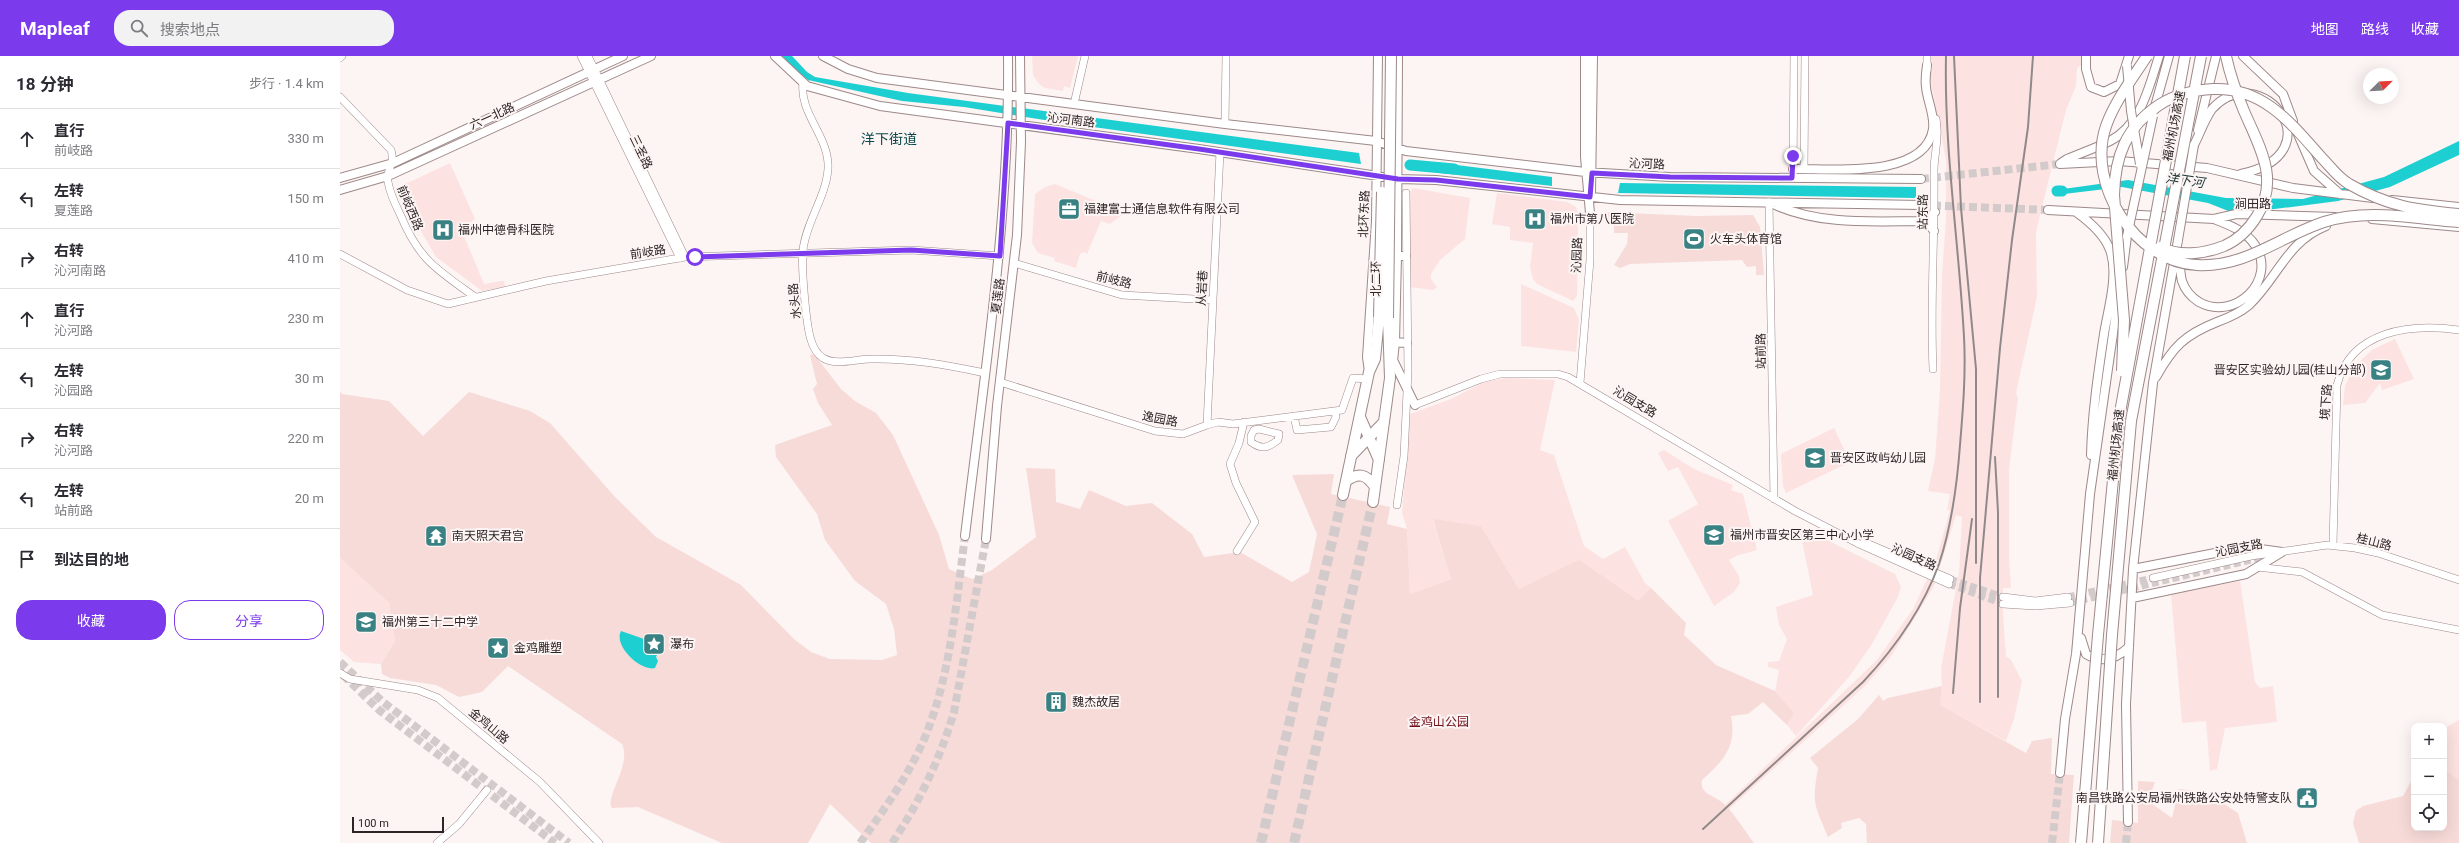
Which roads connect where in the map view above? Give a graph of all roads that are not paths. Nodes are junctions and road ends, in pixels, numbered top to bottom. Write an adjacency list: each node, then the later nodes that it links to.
1 (342, 56): 31 (street)
2 (581, 56): 34 (street, 三圣路)
3 (588, 56): 34 (street, 三圣路)
4 (623, 56): 34 (main road, 六一北路)
5 (651, 56): 35 (main road, 六一北路)
6 (775, 56): 36 (main road, 沁河南路)
7 (823, 56): 37 (main road, 沁河南路)
8 (1008, 56): 37 (main road, 夏莲路)
9 (1020, 56): 39 (main road, 夏莲路)
10 (1085, 56): 40 (street)
11 (1226, 56): 42 (street)
12 (1378, 56): 44 (main road, 北环东路)
13 (1384, 56): 89 (highway, 北二环, bridge)
14 (1391, 56): 89 (highway, 北二环, bridge)
15 (1398, 56): 46 (main road)
16 (1585, 56): 52 (main road)
17 (1593, 56): 52 (main road, 沁园路)
18 (1794, 56): 49 (street)
19 (1805, 56): 50 (street)
20 (1927, 56): 32 (street, 站东路)
21 (2086, 56): 33 (main road)
22 (2129, 56): 33 (main road)
23 (2147, 56): 78 (highway, bridge)
24 (2159, 56): 53 (main road, 涧田路)
25 (2169, 56): 51 (main road, bridge)
26 (2185, 56): 103 (highway, 福州机场高速, bridge)
27 (2201, 56): 143 (highway, 福州机场高速, bridge)
28 (2216, 56): 45 (main road)
29 (2226, 56): 78 (highway, bridge)
30 (2243, 56): 62 (main road)
31 (340, 58)
32 (1927, 65): 50 (main road); 69 (street, 站东路)
33 (2127, 66): 51 (main road, bridge)
34 (592, 70): 35 (street, 三圣路); 48 (main road, 六一北路)
35 (597, 81): 55 (main road, 六一北路); 85 (street, 三圣路)
36 (803, 83): 41 (main road, 沁河南路); 80 (street, 水头路)
37 (1008, 96): 39 (main road, 沁河南路); 41 (main road, 夏莲路)
38 (340, 97): 48 (street)
39 (1020, 97): 40 (main road, 沁河南路); 43 (main road, 夏莲路)
40 (1074, 104): 42 (main road, 沁河南路)
41 (1008, 123): 43 (main road, 沁河南路); 82 (main road, 夏莲路)
42 (1225, 124): 44 (main road, 沁河南路)
43 (1020, 125): 47 (main road, 沁河南路); 86 (main road, 夏莲路)
44 (1376, 140): 46 (main road, 沁河路); 54 (main road, 北环东路)
45 (2194, 144): 53 (main road); 79 (main road, bridge)
46 (1397, 148): 52 (main road, 沁河路); 58 (main road)
47 (1220, 152): 54 (main road, 沁河南路); 88 (street, 从岩巷)
48 (393, 163): 55 (street, 前岐西路); 56 (main road, 六一北路)
49 (1793, 169): 50 (main road); 57 (street)
50 (1804, 169)
51 (2141, 170): 78 (main road, bridge)
52 (1589, 173): 57 (main road, 沁河路); 63 (main road, 沁园路)
53 (2239, 174): 62 (main road, 涧田路)
54 (1376, 175): 58 (main road); 96 (main road, 北环东路)
55 (388, 176): 60 (main road, 六一北路); 87 (street, 前岐西路)
56 (340, 178)
57 (1792, 178): 59 (main road, 沁河路)
58 (1398, 179): 63 (main road); 83 (main road)
59 (1921, 179)
60 (340, 190)
61 (1406, 193): 84 (street)
62 (2340, 194): 66 (main road, 涧田路)
63 (1589, 197): 64 (main road); 68 (main road, 沁园路)
64 (1769, 202): 65 (main road); 74 (main road); 117 (street, 站前路)
65 (1921, 205)
66 (2459, 207)
67 (2048, 210): 70 (main road, 涧田路)
68 (1590, 212): 99 (street, 沁园路)
69 (1935, 212): 74 (main road); 77 (street, 站东路)
70 (2075, 212): 73 (main road, 涧田路); 115 (main road)
71 (2459, 214): 103 (highway, bridge)
72 (2349, 217): 73 (main road, 涧田路); 76 (main road, 涧田路); 100 (main road)
73 (2214, 219): 79 (main road)
74 (1926, 221): 77 (main road)
75 (2459, 222): 78 (highway, bridge)
76 (2459, 227)
77 (1934, 231): 94 (street, 站东路)
78 (2132, 236): 115 (main road)
79 (2178, 240): 100 (main road)
80 (802, 252): 82 (street, 前岐路); 85 (street, 前岐路); 95 (street, 水头路)
81 (340, 254): 87 (street, 前岐路)
82 (1000, 256): 95 (main road, 夏莲路)
83 (1397, 256): 84 (main road); 91 (main road)
84 (1406, 256): 92 (street)
85 (682, 258): 87 (street, 前岐路)
86 (1014, 263): 88 (street, 前岐路); 98 (main road, 夏莲路)
87 (475, 297)
88 (1212, 300): 109 (street, 从岩巷)
89 (1384, 317): 96 (highway, 北二环); 97 (highway, 北二环)
90 (2459, 330): 122 (street, 境下路)
91 (1395, 342): 92 (main road); 93 (main road)
92 (1407, 343): 101 (street)
93 (1393, 360): 97 (main road); 101 (main road)
94 (1933, 368)
95 (985, 373): 120 (main road, 夏莲路)
96 (1369, 375): 104 (street); 106 (highway, 北二环)
97 (1390, 378): 108 (highway, 北二环)
98 (1000, 382): 109 (street, 逸园路); 121 (main road, 夏莲路)
99 (1580, 383): 102 (street, 沁园支路); 117 (street, 沁园支路)
100 (2153, 383): 126 (main road)
101 (1407, 389): 102 (main road); 119 (street)
102 (1415, 404)
103 (2122, 404): 142 (highway, 福州机场高速, bridge)
104 (1335, 411): 105 (street, 逸园路); 105 (street)
105 (1294, 416): 107 (street, 逸园路)
106 (1360, 417): 110 (highway); 111 (highway, 北二环)
107 (1244, 422): 109 (street, 逸园路); 123 (street)
108 (1384, 422): 110 (highway); 112 (highway, 北二环)
109 (1207, 425)
110 (1369, 438): 111 (highway); 112 (highway)
111 (1351, 456): 113 (highway, 北二环)
112 (1379, 460): 114 (highway, 北二环)
113 (1346, 481): 114 (highway); 116 (highway, 北二环)
114 (1375, 486): 118 (highway, 北二环)
115 (2090, 494): 133 (main road)
116 (1343, 495)
117 (1774, 499): 129 (street, 沁园支路)
118 (1373, 502)
119 (1396, 505)
120 (965, 536)
121 (986, 539)
122 (2333, 545): 124 (street, 桂山路); 128 (street, 桂山路)
123 (1237, 551)
124 (2282, 552): 125 (main road); 126 (main road); 127 (street, 沁园支路)
125 (2258, 567): 130 (main road); 134 (street)
126 (2133, 569): 130 (main road)
127 (2153, 578)
128 (2459, 580)
129 (1950, 582)
130 (2132, 598): 135 (main road)
131 (2003, 600): 132 (street)
132 (2069, 600)
133 (2079, 625): 135 (main road); 137 (main road)
134 (2459, 630)
135 (2129, 647): 139 (main road)
136 (340, 673): 141 (street, 金鸡山路)
137 (2060, 773)
138 (488, 790): 140 (street)
139 (2128, 822)
140 (437, 843)
141 (599, 843)
142 (2082, 843)
143 (2098, 843)

